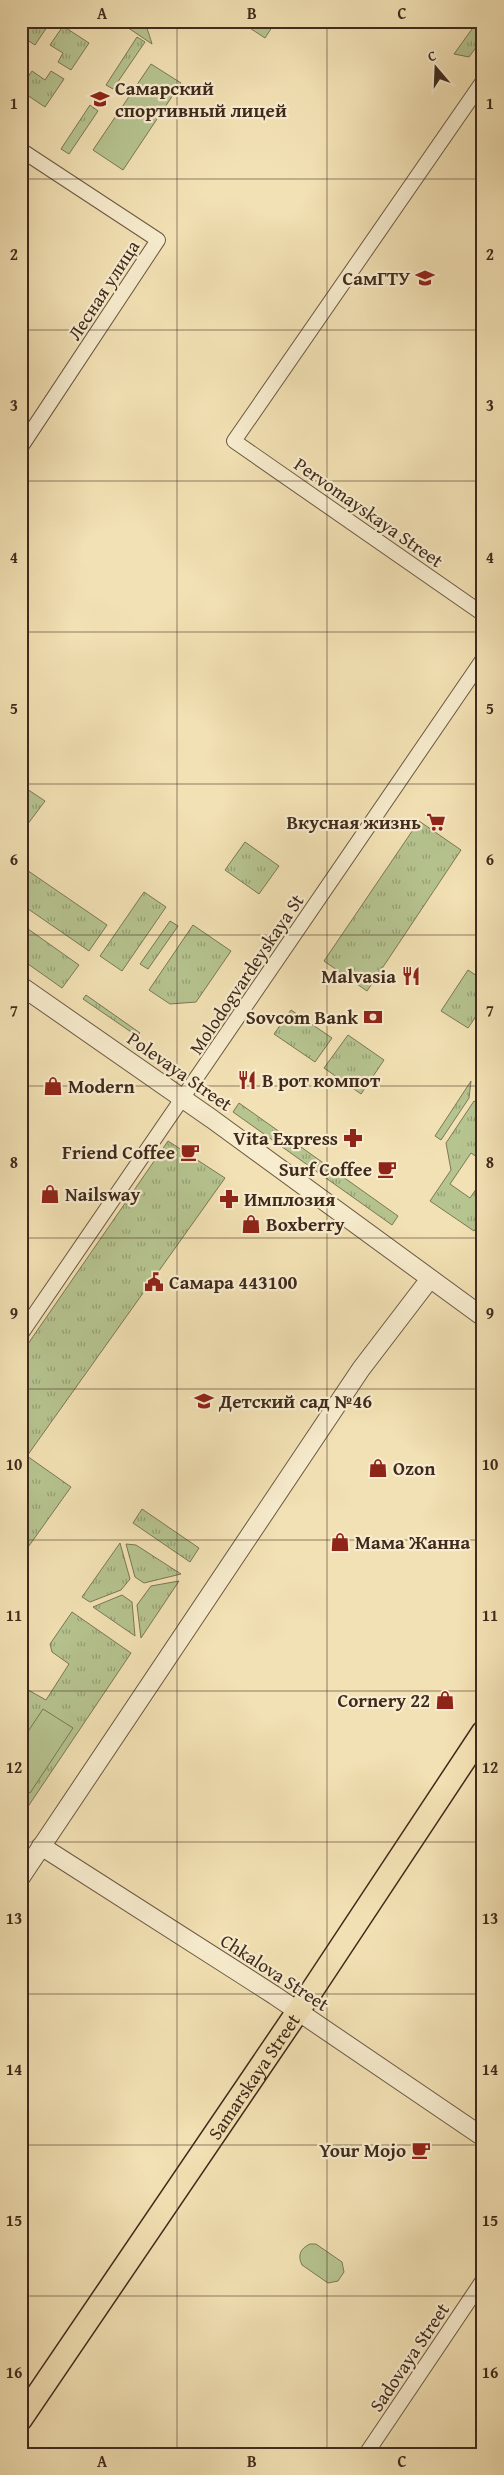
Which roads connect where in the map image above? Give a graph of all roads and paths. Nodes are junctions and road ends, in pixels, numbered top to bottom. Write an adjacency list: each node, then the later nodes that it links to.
1 (483, 81): 4 (street, Pervomayskaya Street)
2 (21, 150): 3 (street, Лесная улица)
3 (21, 447)
4 (483, 614)
5 (483, 659): 7 (street, Molodogvardeyskaya St)
6 (21, 986): 7 (street, Polevaya Street)
7 (183, 1100): 8 (street, Polevaya Street); 10 (street, Molodogvardeyskaya St)
8 (429, 1280): 9 (street, Polevaya Street); 12 (street)
9 (483, 1317)
10 (21, 1334)
11 (483, 1732): 14 (main road, Samarskaya Street)
12 (41, 1846): 13 (street); 14 (street, Chkalova Street)
13 (21, 1876)
14 (297, 2012): 15 (street, Chkalova Street); 17 (main road, Samarskaya Street)
15 (483, 2136)
16 (483, 2280): 18 (street, Sadovaya Street)
17 (21, 2419)
18 (366, 2454)

